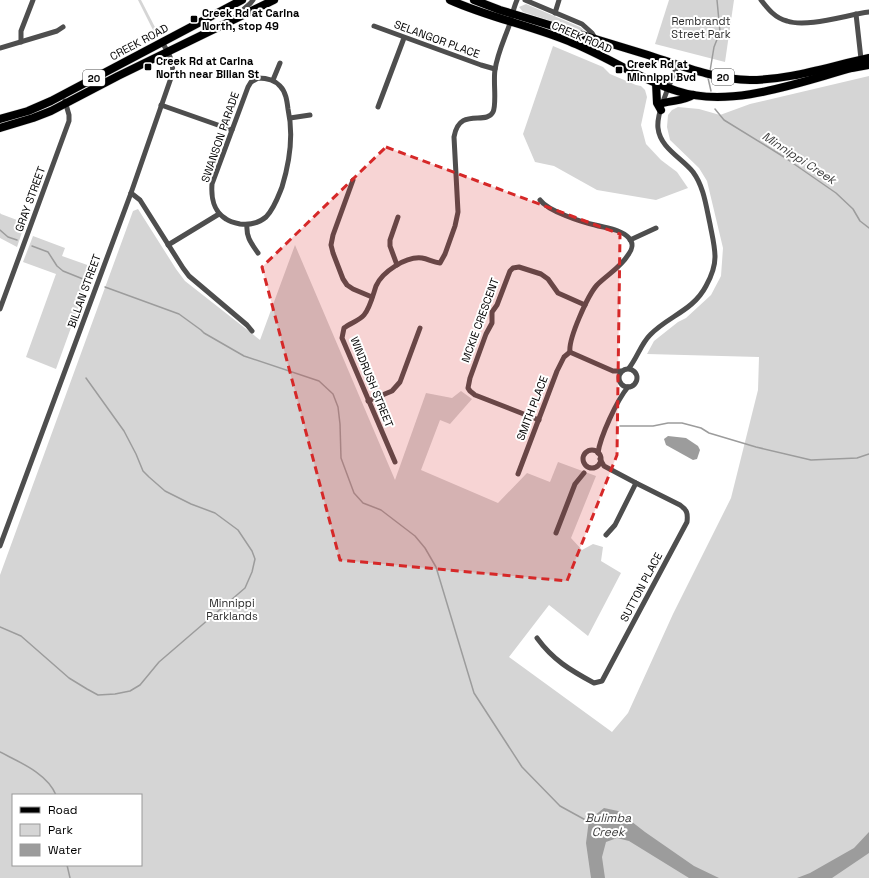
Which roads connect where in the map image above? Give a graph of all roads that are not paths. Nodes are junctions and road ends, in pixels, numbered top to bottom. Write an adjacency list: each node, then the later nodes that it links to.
1 (33, 0): 22 (street)
2 (242, 0): 11 (main road, CREEK ROAD / 20)
3 (253, 0): 16 (street, CREEK ROAD)
4 (274, 0): 16 (main road, CREEK ROAD / 20)
5 (450, 0): 17 (main road, CREEK ROAD / 20)
6 (474, 0): 13 (main road, CREEK ROAD / 20)
7 (517, 0): 13 (street)
8 (525, 0): 14 (street, CREEK ROAD)
9 (559, 0): 14 (street)
10 (761, 0): 15 (street)
11 (229, 4): 23 (main road, CREEK ROAD / 20)
12 (869, 12): 15 (street)
13 (512, 13): 17 (street); 21 (main road, CREEK ROAD / 20)
14 (555, 13): 21 (street, CREEK ROAD)
15 (856, 14): 26 (street)
16 (239, 17): 25 (main road, CREEK ROAD / 20)
17 (510, 22): 30 (street); 33 (main road, CREEK ROAD / 20)
18 (374, 26): 20 (street, SELANGOR PLACE)
19 (63, 27): 22 (street)
20 (404, 38): 30 (street, SELANGOR PLACE); 41 (street)
21 (596, 39): 28 (main road, CREEK ROAD / 20)
22 (21, 42): 24 (street)
23 (162, 42): 25 (street, BILLAN STREET); 36 (main road, CREEK ROAD / 20)
24 (0, 48)
25 (167, 52): 38 (main road, CREEK ROAD / 20); 39 (street, BILLAN STREET)
26 (865, 59): 32 (main road, CREEK ROAD / 20)
27 (280, 63): 31 (street)
28 (678, 64): 32 (main road, CREEK ROAD / 20); 34 (street)
29 (869, 65): 35 (main road, CREEK ROAD / 20)
30 (495, 69): 57 (street, WINDRUSH STREET)
31 (273, 80): 43 (street); 46 (street, SWANSON PARADE)
32 (755, 80): 35 (main road)
33 (656, 83): 34 (main road, CREEK ROAD / 20); 40 (main road)
34 (669, 88): 37 (main road, CREEK ROAD / 20); 40 (street)
35 (759, 93): 37 (main road, CREEK ROAD / 20)
36 (63, 95): 38 (street, GRAY STREET); 44 (main road, CREEK ROAD / 20)
37 (693, 95): 40 (main road)
38 (66, 103): 45 (main road, CREEK ROAD / 20); 60 (street, GRAY STREET)
39 (161, 105): 46 (street); 48 (street, BILLAN STREET)
40 (662, 107): 64 (street)
41 (378, 108)
42 (310, 115): 43 (street)
43 (290, 118): 52 (street)
44 (0, 119)
45 (0, 128)
46 (232, 130): 50 (street, SWANSON PARADE)
47 (353, 180): 58 (street)
48 (131, 193): 55 (street); 81 (street, BILLAN STREET)
49 (540, 200): 54 (street)
50 (219, 214): 52 (street); 55 (street)
51 (398, 217): 57 (street)
52 (247, 225): 56 (street)
53 (656, 228): 54 (street)
54 (630, 240): 59 (street)
55 (168, 245): 62 (street)
56 (258, 253)
57 (397, 265): 58 (street, WINDRUSH STREET)
58 (372, 297): 68 (street, WINDRUSH STREET)
59 (585, 305): 63 (street); 69 (street, MCKIE CRESCENT)
60 (0, 309)
61 (420, 328): 68 (street)
62 (252, 331)
63 (570, 352): 65 (street); 69 (street, SMITH PLACE)
64 (632, 370): 66 (street); 67 (street)
65 (613, 371): 66 (street); 67 (street)
66 (621, 372): 67 (street)
67 (623, 384): 70 (street)
68 (368, 401): 73 (street, WINDRUSH STREET)
69 (539, 420): 77 (street, SMITH PLACE)
70 (599, 444): 71 (street); 72 (street)
71 (590, 450): 72 (street); 74 (street)
72 (599, 456): 74 (street); 75 (street)
73 (394, 462)
74 (597, 466): 75 (street, SUTTON PLACE)
75 (604, 466): 78 (street, SUTTON PLACE)
76 (584, 473): 79 (street)
77 (518, 474)
78 (636, 483): 80 (street); 82 (street, SUTTON PLACE)
79 (556, 533)
80 (606, 535)
81 (0, 546)
82 (537, 638)

